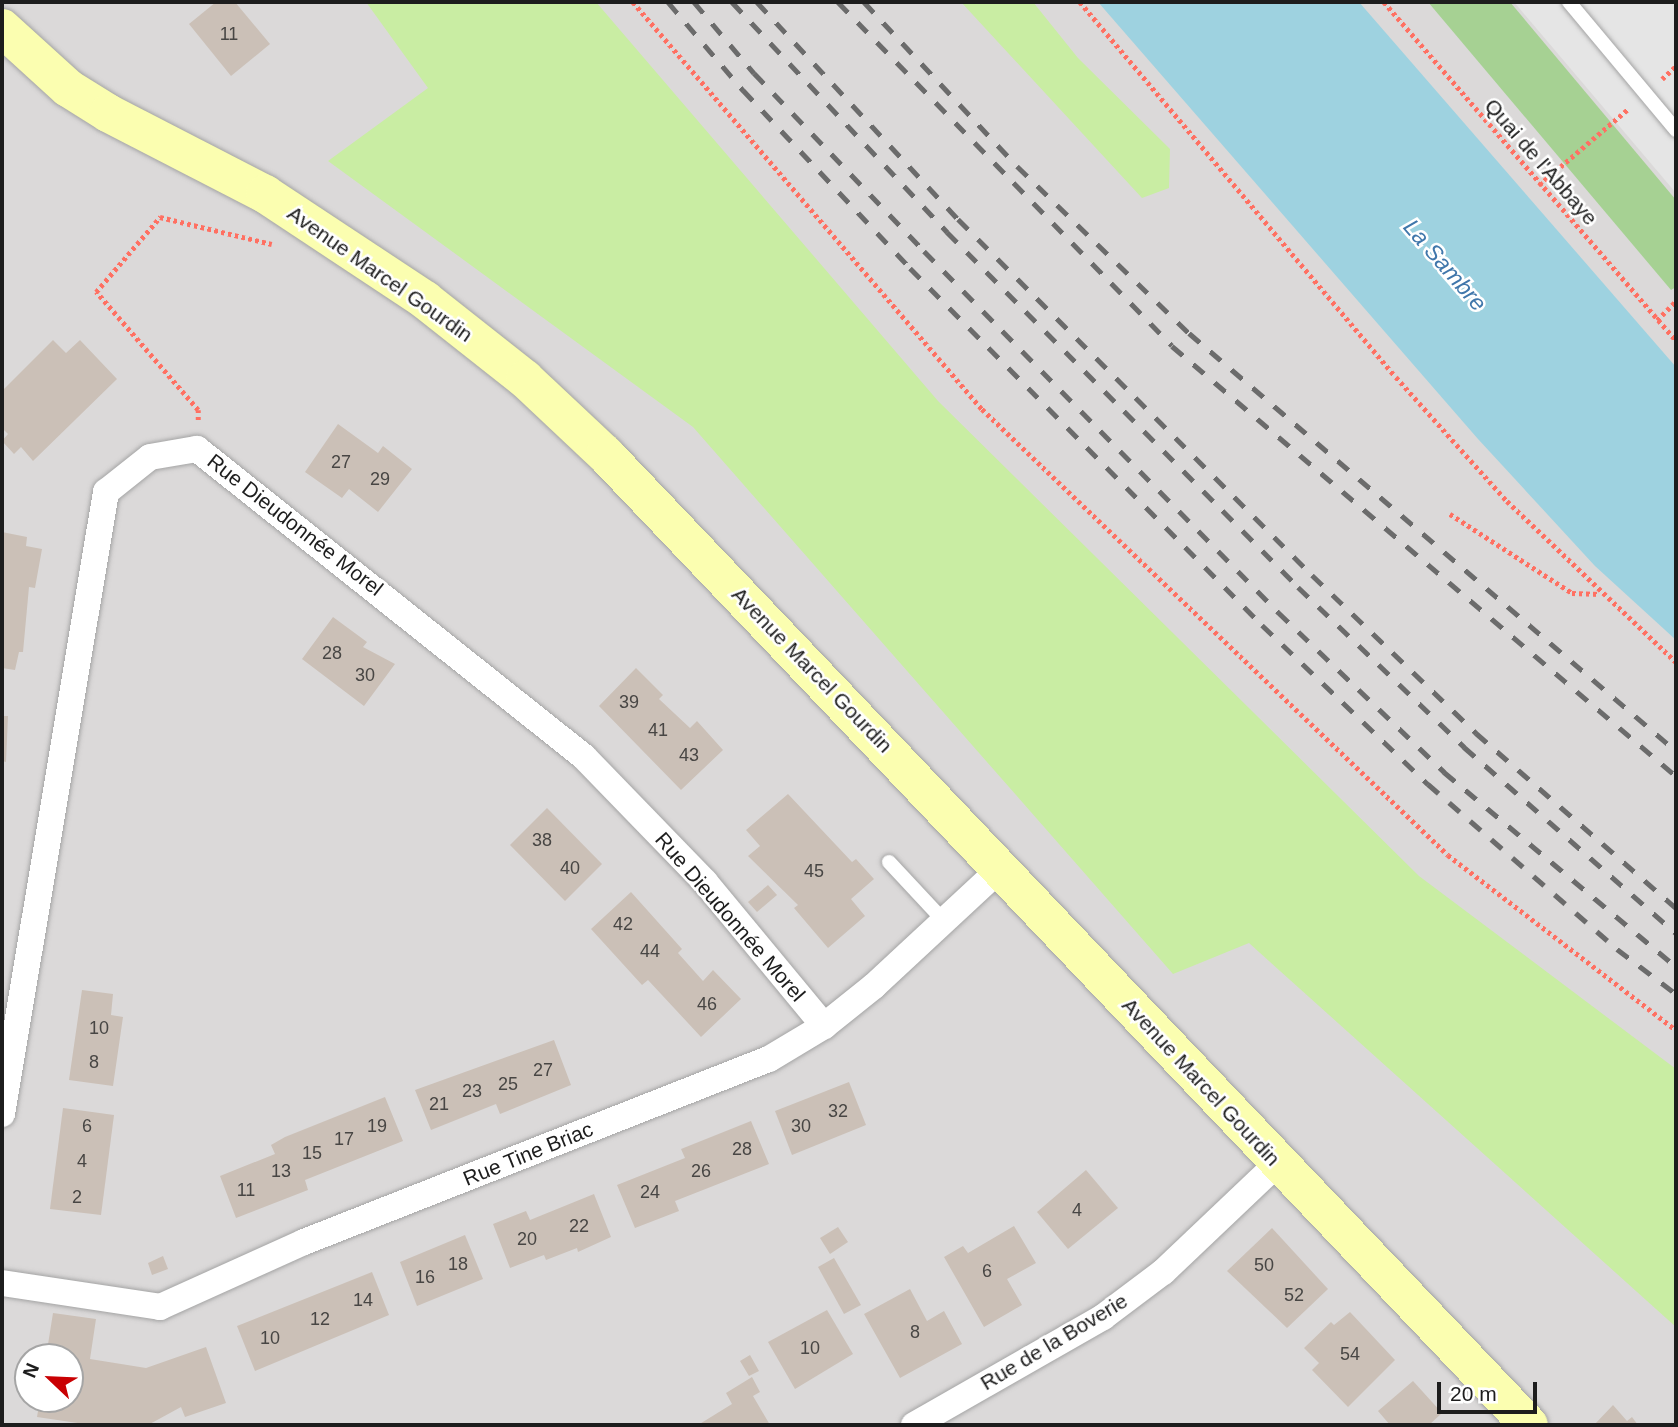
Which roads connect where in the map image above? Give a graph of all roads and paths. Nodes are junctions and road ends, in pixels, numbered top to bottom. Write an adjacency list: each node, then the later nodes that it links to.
1 (633, 2): 22 (path)
2 (1080, 2): 16 (path)
3 (1384, 2): 9 (path, Quai de l'Abbaye)
4 (1569, 2): 7 (lane)
5 (2, 28): 19 (street, Avenue Marcel Gourdin)
6 (1676, 66): 7 (path)
7 (1645, 93): 8 (lane); 9 (path)
8 (1676, 130)
9 (1539, 185): 12 (path, Quai de l'Abbaye)
10 (278, 246): 14 (path)
11 (1676, 301): 12 (path)
12 (1657, 321): 13 (path, Quai de l'Abbaye)
13 (1676, 340)
14 (197, 449): 21 (street, Rue Dieudonnée Morel); 23 (street, Rue Dieudonnée Morel)
15 (1450, 514): 16 (path)
16 (1601, 594): 17 (path)
17 (1676, 662)
18 (889, 862): 20 (lane)
19 (1000, 869): 20 (street, Rue Tine Briac); 24 (street, Avenue Marcel Gourdin)
20 (944, 921): 21 (street, Rue Tine Briac)
21 (824, 1026): 25 (street, Rue Tine Briac)
22 (1676, 1030)
23 (2, 1114)
24 (1278, 1163): 26 (street, Rue de la Boverie); 27 (street, Avenue Marcel Gourdin)
25 (2, 1283)
26 (914, 1425)
27 (1529, 1425)

